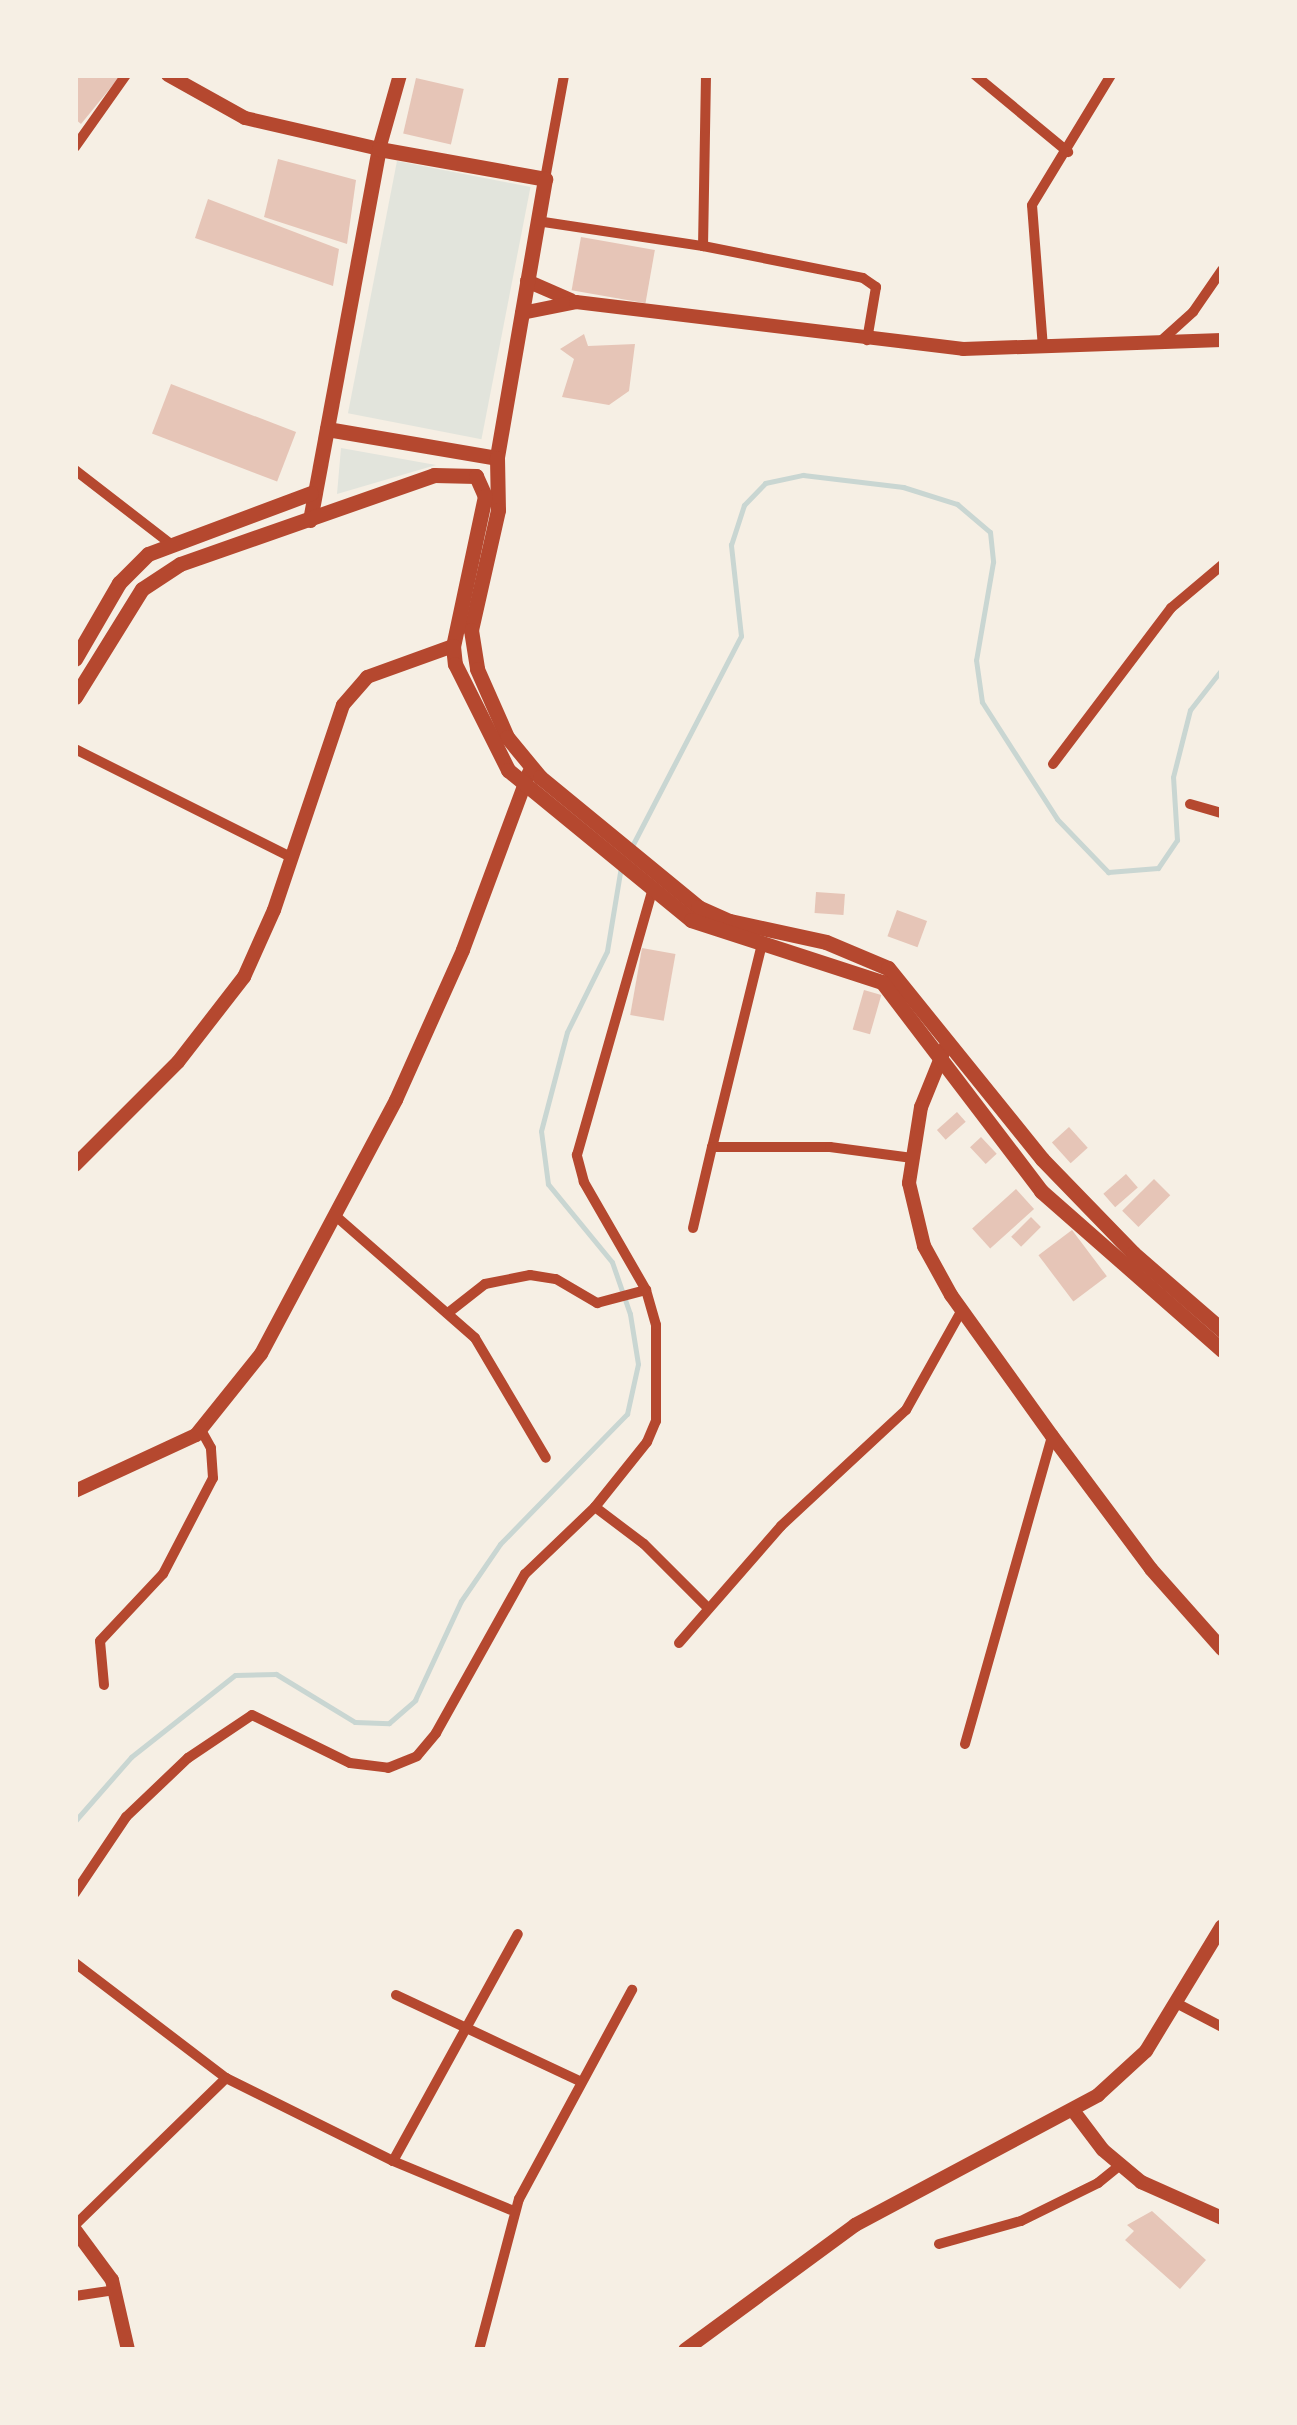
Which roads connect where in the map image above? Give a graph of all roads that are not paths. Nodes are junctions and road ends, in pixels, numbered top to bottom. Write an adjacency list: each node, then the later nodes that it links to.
1 (126, 75): 8 (street)
2 (168, 75): 9 (street)
3 (400, 75): 9 (street)
4 (564, 75): 11 (street)
5 (706, 75): 13 (street)
6 (975, 75): 10 (street)
7 (1111, 75): 10 (street)
8 (75, 147)
9 (379, 149): 11 (main road); 22 (main road)
10 (1068, 152): 21 (street)
11 (545, 179): 12 (main road)
12 (538, 221): 13 (street); 15 (main road)
13 (703, 246): 18 (street)
14 (1222, 270): 19 (street)
15 (527, 281): 16 (street); 17 (main road)
16 (576, 302): 17 (street); 18 (street)
17 (522, 313): 23 (main road)
18 (866, 340): 21 (street)
19 (1162, 340): 20 (street); 21 (street)
20 (1222, 340)
21 (1044, 348)
22 (326, 429): 23 (main road); 25 (main road)
23 (497, 458): 34 (main road)
24 (75, 470): 27 (street)
25 (311, 493): 26 (main road); 27 (main road)
26 (310, 520): 29 (main road); 31 (main road)
27 (168, 542): 30 (main road)
28 (1222, 565): 33 (street)
29 (453, 646): 35 (main road); 39 (street)
30 (75, 660)
31 (75, 698)
32 (75, 749): 39 (street)
33 (1054, 764)
34 (532, 769): 35 (street); 38 (main road)
35 (520, 783): 38 (main road); 46 (street)
36 (1190, 804): 37 (street)
37 (1222, 813)
38 (603, 838): 40 (main road)
39 (289, 856): 45 (street)
40 (648, 880): 41 (main road); 42 (main road); 48 (street)
41 (762, 944): 42 (main road); 43 (street)
42 (943, 1050): 44 (street); 51 (main road); 52 (main road)
43 (712, 1148): 44 (street); 47 (street)
44 (912, 1158): 49 (street)
45 (75, 1165)
46 (338, 1218): 50 (street); 53 (street)
47 (693, 1228)
48 (644, 1290): 50 (street); 57 (street)
49 (962, 1310): 54 (street); 58 (street)
50 (448, 1313): 55 (street)
51 (1222, 1330)
52 (1222, 1350)
53 (201, 1430): 56 (street); 61 (street)
54 (1052, 1436): 60 (street); 62 (street)
55 (546, 1458)
56 (75, 1491)
57 (595, 1508): 58 (street); 63 (street)
58 (708, 1608): 59 (street)
59 (679, 1643)
60 (1222, 1649)
61 (104, 1685)
62 (965, 1744)
63 (75, 1892)
64 (1222, 1926): 69 (street)
65 (518, 1934): 70 (street)
66 (75, 1964): 72 (street)
67 (632, 1990): 73 (street)
68 (396, 1995): 70 (street)
69 (1180, 2005): 71 (street); 74 (street)
70 (466, 2027): 73 (street); 75 (street)
71 (1222, 2027)
72 (226, 2078): 75 (street); 79 (street)
73 (582, 2082): 77 (street)
74 (1075, 2113): 76 (street); 85 (street)
75 (392, 2161): 77 (street)
76 (1120, 2164): 78 (street); 80 (street)
77 (514, 2211): 84 (street)
78 (1222, 2218)
79 (75, 2228): 81 (street)
80 (939, 2244)
81 (115, 2290): 82 (street); 83 (street)
82 (75, 2296)
83 (128, 2350)
84 (479, 2350)
85 (684, 2350)

